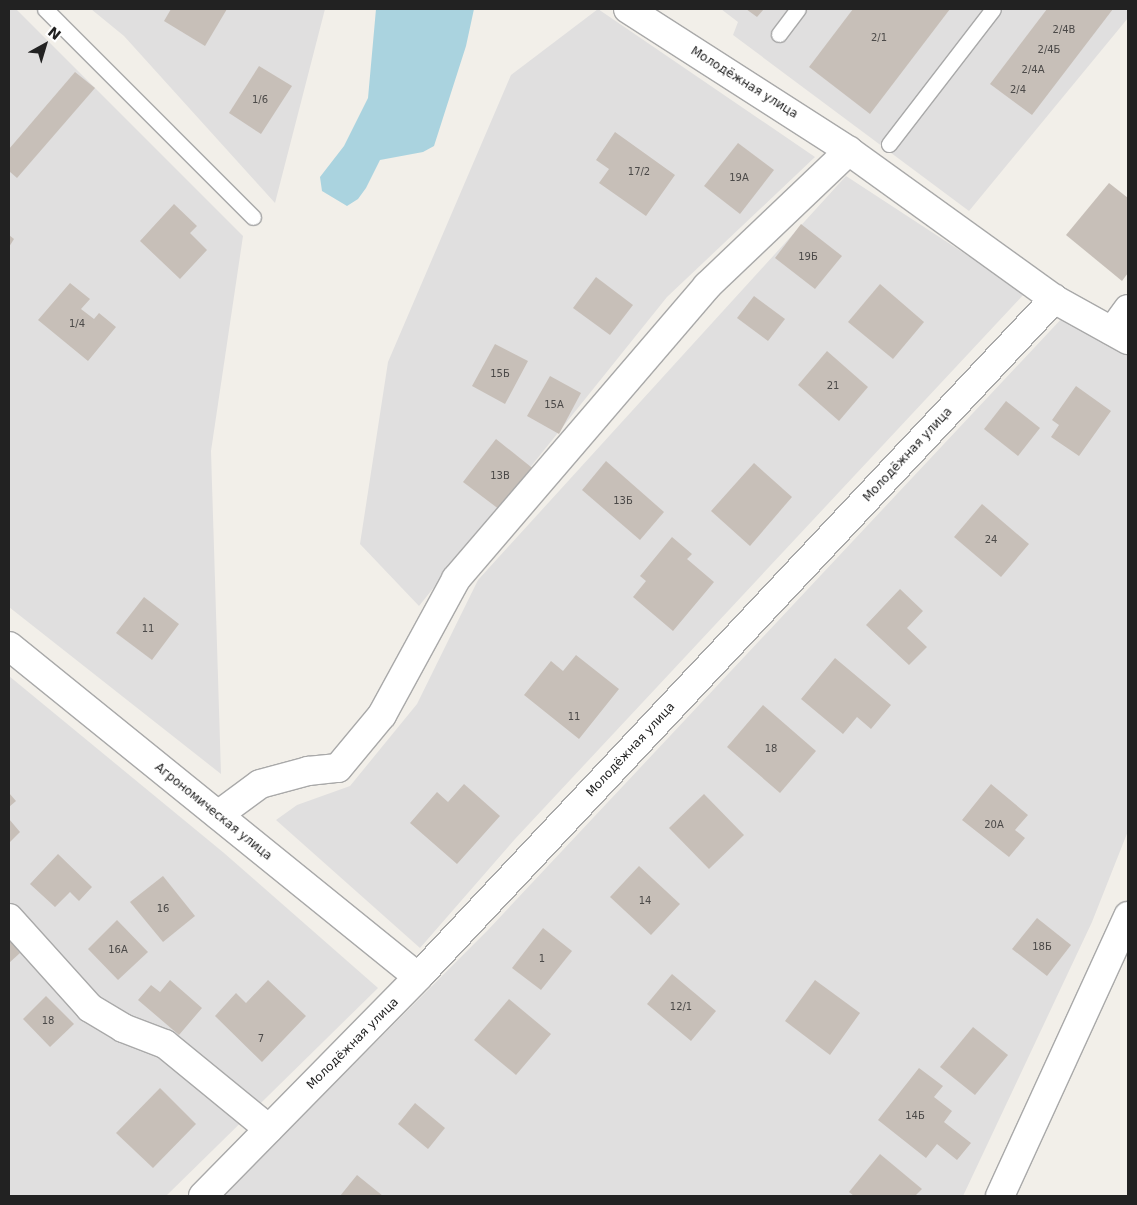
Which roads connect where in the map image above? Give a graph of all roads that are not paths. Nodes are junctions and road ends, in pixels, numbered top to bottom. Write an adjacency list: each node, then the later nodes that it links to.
1 (44, 9): 8 (lane)
2 (628, 9): 7 (street, Молодёжная улица)
3 (798, 9): 5 (lane)
4 (993, 9): 6 (lane)
5 (779, 34)
6 (889, 144)
7 (849, 151): 9 (street, Молодёжная улица); 13 (street)
8 (252, 217)
9 (1054, 299): 11 (street, Молодёжная улица); 16 (street, Молодёжная улица)
10 (1128, 309): 11 (street, Молодёжная улица)
11 (1120, 336)
12 (9, 646): 13 (street, Агрономическая улица)
13 (218, 815): 16 (street, Агрономическая улица)
14 (1128, 916): 19 (street)
15 (9, 918): 17 (street)
16 (418, 977): 17 (street, Молодёжная улица)
17 (269, 1129): 18 (street, Молодёжная улица)
18 (203, 1196)
19 (1000, 1196)

